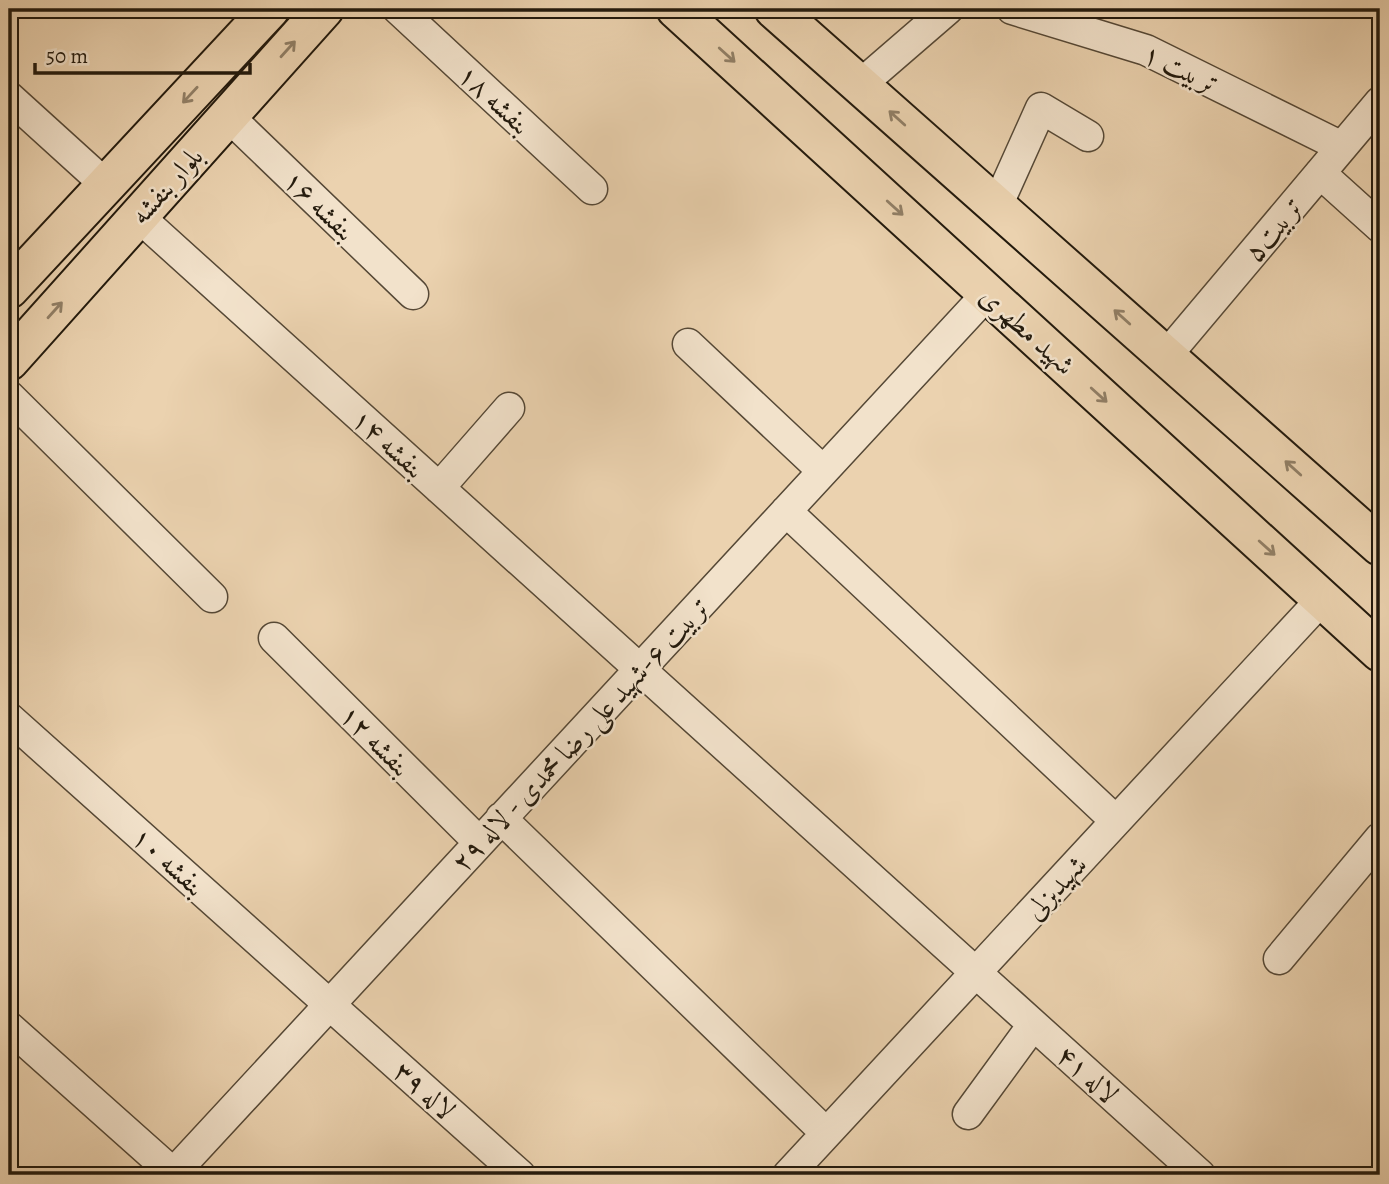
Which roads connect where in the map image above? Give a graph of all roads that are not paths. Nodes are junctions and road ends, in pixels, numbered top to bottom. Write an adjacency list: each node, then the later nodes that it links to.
1 (270, 9): 15 (main road, بلوار بنفشه, one-way to 15)
2 (324, 9): 11 (main road, بلوار بنفشه, one-way to 2)
3 (398, 9): 16 (street, بنفشه ۱۸)
4 (676, 9): 21 (main road, شهید مطهری, one-way to 21)
5 (774, 9): 8 (main road)
6 (948, 9): 8 (street)
7 (1012, 9): 13 (street, تربیت ۱)
8 (860, 85): 17 (main road, one-way to 8)
9 (9, 97): 15 (street)
10 (1380, 102): 13 (street, تربیت۵)
11 (228, 116): 18 (main road, بلوار بنفشه); 22 (street, بنفشه ۱۶)
12 (1088, 136): 17 (street)
13 (1342, 147): 14 (street, تربیت۵)
14 (1320, 173): 19 (street); 24 (street, تربیت۵)
15 (106, 185): 20 (main road, بلوار بنفشه)
16 (592, 189)
17 (996, 206): 24 (main road, one-way to 17)
18 (138, 216): 25 (main road, بلوار بنفشه, one-way to 18); 29 (street, بنفشه ۱۴)
19 (1380, 227)
20 (9, 289)
21 (988, 293): 28 (street, تربیت ۶-شهید علی رضا محمدی - لاله ۲۹); 33 (main road, شهید مطهری, one-way to 33)
22 (413, 294)
23 (688, 344): 28 (street)
24 (1166, 356): 31 (main road, one-way to 24)
25 (9, 361)
26 (9, 396): 32 (street)
27 (509, 408): 29 (street)
28 (824, 471): 30 (street, تربیت ۶-شهید علی رضا محمدی - لاله ۲۹)
29 (439, 488): 36 (street, بنفشه ۱۴)
30 (786, 512): 36 (street, تربیت ۶-شهید علی رضا محمدی - لاله ۲۹); 39 (street)
31 (1378, 541)
32 (212, 597)
33 (1322, 599): 35 (main road, شهید مطهری); 39 (street, شهیدبزلی)
34 (274, 638): 41 (street, بنفشه ۱۲)
35 (1380, 652)
36 (639, 669): 38 (street, تربیت ۶-شهید علی رضا محمدی - لاله ۲۹); 43 (street, بنفشه ۱۴)
37 (9, 718): 44 (street, بنفشه ۱۰)
38 (501, 818): 41 (street, تربیت ۶-شهید علی رضا محمدی - لاله ۲۹); 48 (street)
39 (1116, 821): 43 (street, شهیدبزلی)
40 (1380, 838): 42 (street)
41 (479, 842): 44 (street, تربیت ۶-شهید علی رضا محمدی - لاله ۲۹)
42 (1279, 959)
43 (975, 973): 45 (street, لاله ۴۱); 48 (street, شهیدبزلی)
44 (330, 1005): 50 (street, تربیت ۶-شهید علی رضا محمدی - لاله ۲۹); 51 (street, لاله ۳۹)
45 (1033, 1025): 47 (street); 52 (street, لاله ۴۱)
46 (10, 1031): 50 (street)
47 (968, 1114)
48 (827, 1133): 49 (street, شهیدبزلی)
49 (791, 1174)
50 (173, 1175)
51 (520, 1175)
52 (1199, 1175)

